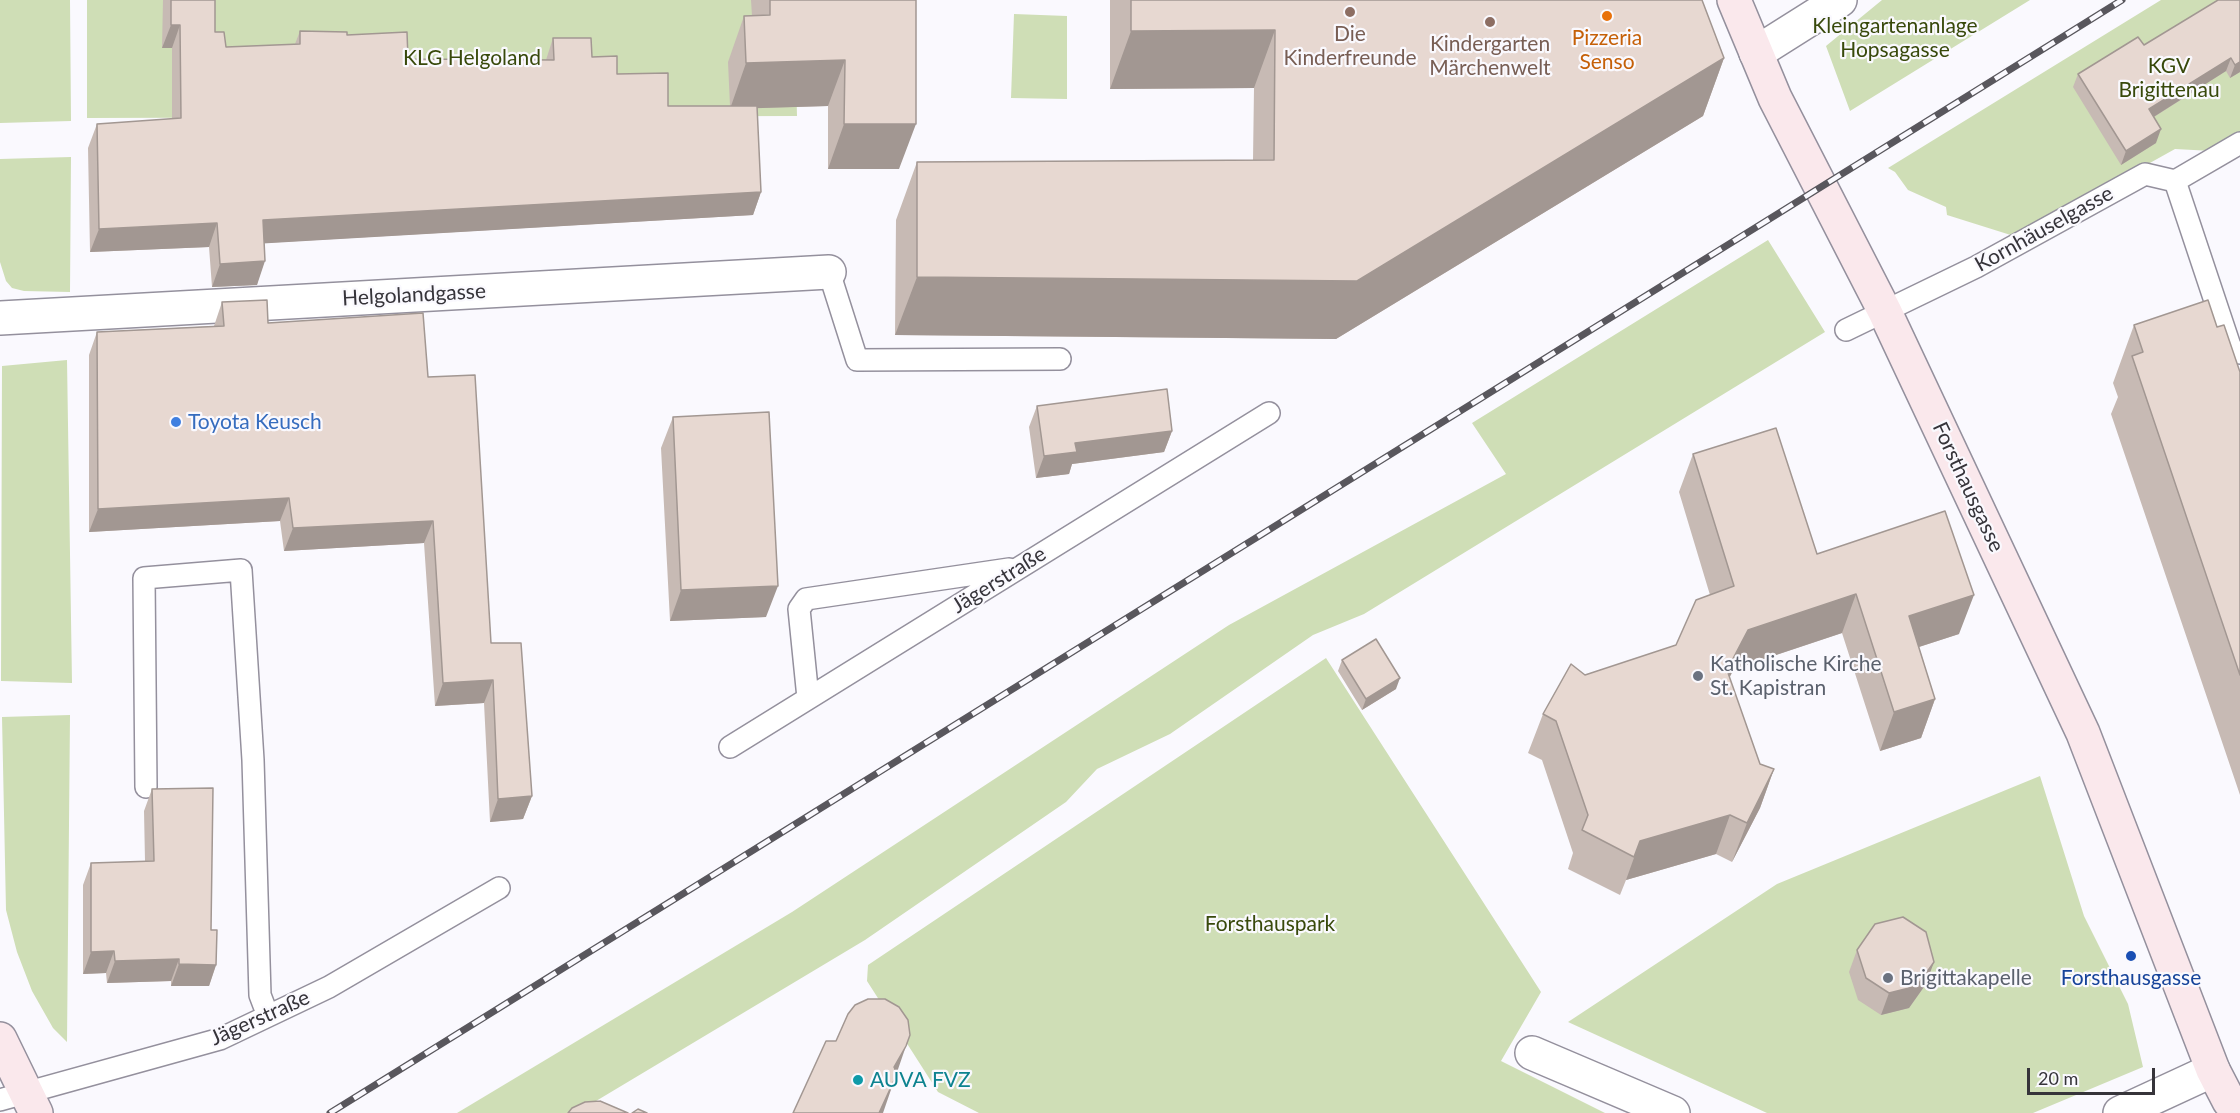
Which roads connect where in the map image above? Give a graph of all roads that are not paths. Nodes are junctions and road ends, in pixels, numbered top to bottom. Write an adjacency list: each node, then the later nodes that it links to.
1 (1734, 0): 3 (street, Forsthausgasse)
2 (1840, 0): 3 (street)
3 (1756, 53): 7 (street, Forsthausgasse)
4 (2240, 143): 5 (lane)
5 (2175, 181): 7 (lane, Kornhäuselgasse); 10 (lane)
6 (829, 272): 8 (street, Helgolandgasse); 11 (lane)
7 (1886, 312): 9 (lane, Kornhäuselgasse); 21 (street, Forsthausgasse)
8 (0, 318)
9 (1846, 330)
10 (2240, 353)
11 (1060, 359)
12 (1269, 413): 13 (lane, Jägerstraße)
13 (1019, 568): 14 (lane, Jägerstraße); 14 (lane)
14 (808, 699): 15 (lane, Jägerstraße)
15 (730, 747)
16 (146, 787): 18 (lane)
17 (499, 888): 18 (lane, Jägerstraße)
18 (268, 1016): 22 (lane, Jägerstraße)
19 (0, 1039): 22 (street)
20 (1532, 1053): 23 (street)
21 (2213, 1070): 24 (street); 25 (street, Forsthausgasse)
22 (20, 1102)
23 (1673, 1113)
24 (2120, 1113)
25 (2240, 1113)

